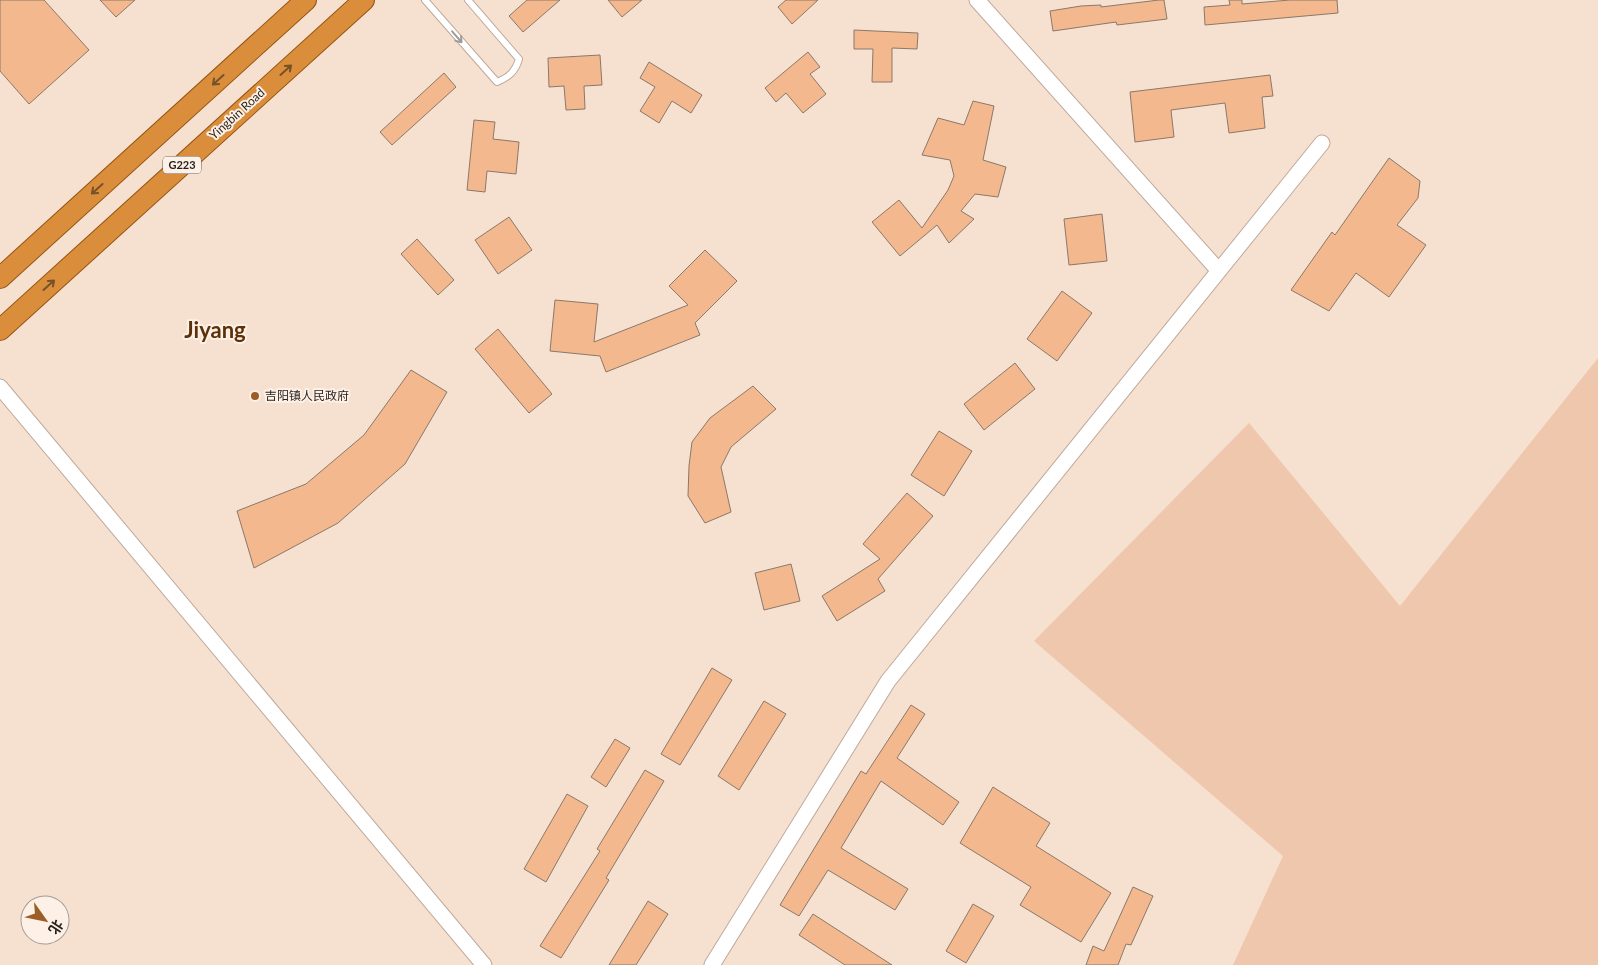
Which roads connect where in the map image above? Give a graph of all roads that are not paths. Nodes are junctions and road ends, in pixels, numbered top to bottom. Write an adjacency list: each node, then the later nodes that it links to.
1 (306, 0): 8 (highway, one-way to 8)
2 (364, 0): 9 (highway, Yingbin Road / G223, one-way to 2)
3 (425, 0): 4 (lane, one-way to 4)
4 (468, 0)
5 (977, 0): 7 (street)
6 (1322, 143): 7 (street)
7 (1219, 271): 14 (street)
8 (0, 278)
9 (26, 306): 10 (highway); 11 (highway, Yingbin Road / G223)
10 (0, 309)
11 (0, 330)
12 (0, 387): 13 (street)
13 (484, 965)
14 (712, 965)

